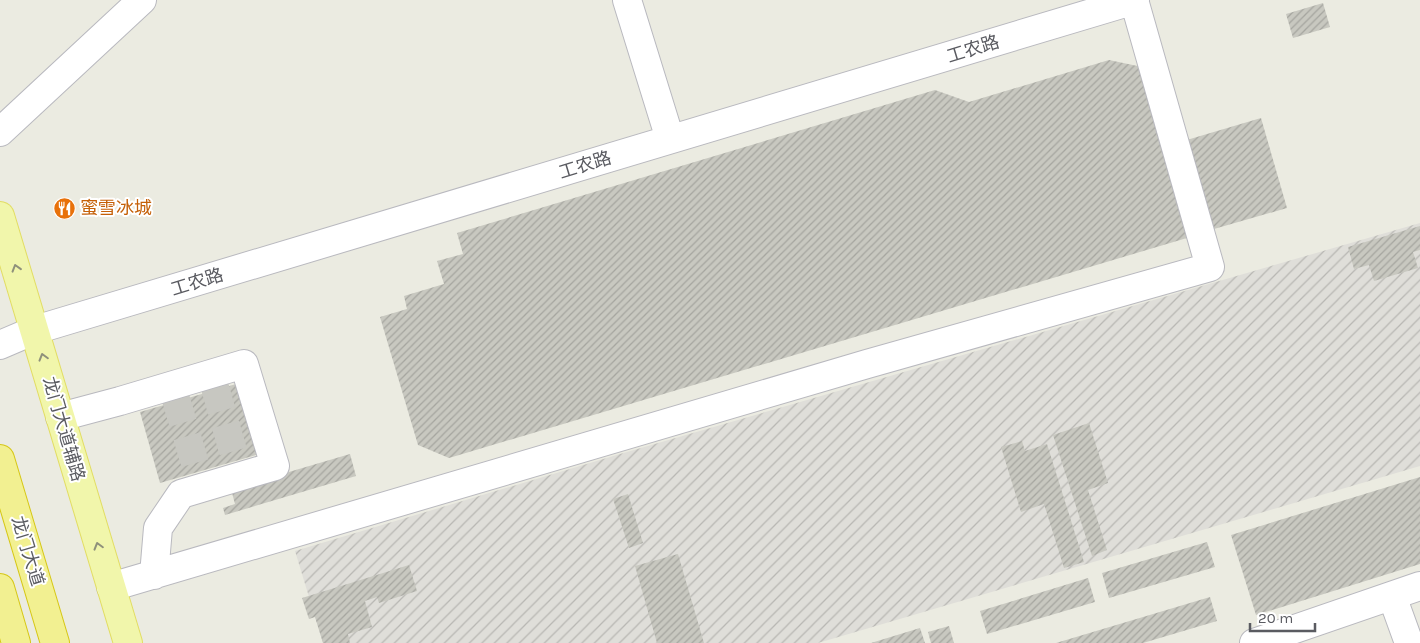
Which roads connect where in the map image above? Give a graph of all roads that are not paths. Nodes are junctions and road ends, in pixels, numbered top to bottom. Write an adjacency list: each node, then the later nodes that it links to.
1 (142, 0): 5 (street)
2 (627, 0): 6 (street)
3 (1078, 0): 6 (street, 工农路)
4 (1134, 0): 6 (street, 工农路); 13 (street)
5 (0, 132)
6 (668, 132): 8 (street, 工农路)
7 (0, 216): 8 (main road, 龙门大道辅路, one-way to 7)
8 (32, 322): 9 (street); 10 (street); 11 (main road, 龙门大道辅路, one-way to 8)
9 (0, 328)
10 (0, 346)
11 (60, 417): 13 (street); 15 (main road, 龙门大道辅路, one-way to 11)
12 (0, 459): 20 (highway, 龙门大道)
13 (154, 576): 15 (street)
14 (1420, 586): 17 (street)
15 (111, 587): 21 (main road, 龙门大道辅路)
16 (0, 588): 19 (highway)
17 (1392, 596): 18 (street); 22 (street)
18 (1407, 639)
19 (16, 643)
20 (55, 643)
21 (128, 643)
22 (1254, 643)

